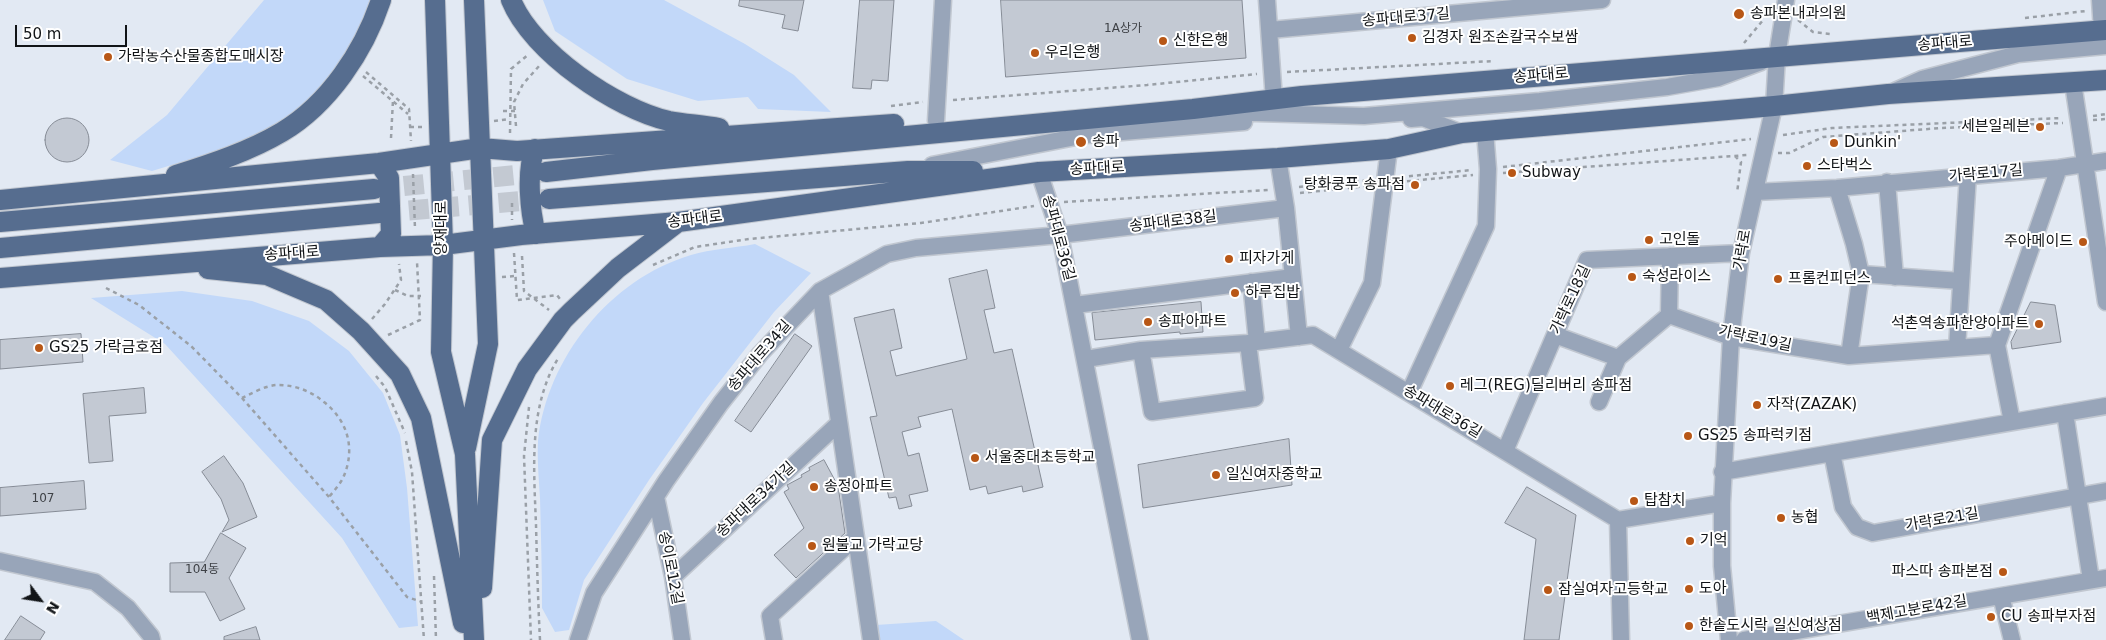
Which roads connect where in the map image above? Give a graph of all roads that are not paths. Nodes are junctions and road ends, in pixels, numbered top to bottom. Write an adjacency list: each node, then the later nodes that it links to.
1 (381, 0): 38 (main road)
2 (435, 0): 27 (main road, 양재대로)
3 (474, 0): 24 (main road, 양재대로)
4 (511, 0): 22 (main road)
5 (943, 0): 19 (street)
6 (1267, 0): 10 (street)
7 (1602, 0): 10 (street, 송파대로37길)
8 (1786, 0): 12 (street, 가락로)
9 (2100, 5): 11 (street)
10 (1270, 30): 16 (street)
11 (2105, 35): 12 (main road, 송파대로); 15 (street)
12 (1777, 56): 16 (main road, 송파대로); 17 (street, 가락로); 18 (street)
13 (2106, 80): 14 (main road, 송파대로)
14 (2073, 83): 15 (main road, 송파대로); 31 (street)
15 (1888, 94): 17 (main road, 송파대로)
16 (1274, 100): 18 (main road, 송파대로)
17 (1774, 106): 21 (main road, 송파대로); 41 (street, 가락로)
18 (1193, 109): 20 (main road, 송파대로)
19 (936, 121): 20 (main road); 22 (main road)
20 (977, 130): 34 (main road, 송파대로)
21 (1486, 131): 23 (main road, 송파대로); 80 (street)
22 (758, 133): 25 (main road)
23 (1462, 133): 26 (main road, 송파대로); 33 (street)
24 (480, 148): 25 (main road); 27 (main road); 51 (main road, 양재대로)
25 (535, 149): 49 (main road)
26 (1389, 149): 28 (main road, 송파대로); 76 (street)
27 (441, 155): 30 (main road); 52 (main road, 양재대로)
28 (1278, 158): 35 (main road, 송파대로); 45 (street)
29 (2106, 161): 31 (street, 가락로17길)
30 (379, 163): 38 (main road); 53 (main road)
31 (2085, 163): 32 (street, 가락로17길); 44 (street)
32 (2058, 168): 36 (street, 가락로17길); 73 (street)
33 (908, 171): 35 (main road); 42 (main road)
34 (546, 172)
35 (1039, 172): 48 (main road, 송파대로); 50 (street, 송파대로36길)
36 (1968, 176): 37 (street, 가락로17길); 62 (street)
37 (1887, 182): 40 (street, 가락로17길); 60 (street)
38 (140, 187): 43 (main road)
39 (374, 188): 47 (main road)
40 (1836, 188): 41 (street, 가락로17길); 58 (street)
41 (1755, 192): 55 (street, 가락로)
42 (549, 199)
43 (0, 200)
44 (2098, 205): 63 (street)
45 (1286, 208): 50 (street, 송파대로38길); 59 (street)
46 (379, 213): 54 (main road)
47 (0, 222)
48 (678, 222): 49 (main road, 송파대로); 103 (main road)
49 (536, 234): 51 (main road, 송파대로)
50 (1060, 235): 65 (street, 송파대로34길); 67 (street, 송파대로36길)
51 (484, 240): 52 (main road, 송파대로); 88 (main road, 양재대로)
52 (443, 245): 53 (main road, 송파대로); 88 (main road, 양재대로)
53 (380, 247): 57 (main road, 송파대로)
54 (0, 248)
55 (1741, 252): 56 (street, 가락로18길); 71 (street, 가락로)
56 (1670, 256): 68 (street); 69 (street, 가락로18길)
57 (151, 264): 61 (main road, 송파대로); 101 (main road)
58 (1860, 274): 60 (street); 77 (street)
59 (1293, 277): 64 (street); 70 (street)
60 (1895, 277): 62 (street)
61 (0, 278)
62 (1961, 281): 74 (street)
63 (2104, 281): 66 (street)
64 (1251, 282): 67 (street); 72 (street)
65 (820, 291): 85 (street); 92 (street, 송파대로34길)
66 (2106, 302)
67 (1075, 305): 79 (street, 송파대로36길)
68 (1668, 315): 71 (street, 가락로19길); 78 (street)
69 (1555, 335): 78 (street); 86 (street, 가락로18길)
70 (1299, 337): 72 (street, 송파대로36길); 76 (street, 송파대로36길)
71 (1731, 337): 77 (street, 가락로19길); 89 (street, 가락로)
72 (1252, 342): 75 (street, 송파대로36길); 75 (street)
73 (1997, 345): 74 (street, 가락로19길); 84 (street)
74 (1957, 348): 77 (street, 가락로19길)
75 (1141, 350): 79 (street, 송파대로36길)
76 (1339, 350): 80 (street, 송파대로36길)
77 (1849, 356)
78 (1618, 358): 81 (street)
79 (1086, 359): 108 (street, 송파대로36길)
80 (1409, 392): 86 (street, 송파대로36길)
81 (1599, 402)
82 (2106, 406): 83 (street)
83 (2065, 412): 84 (street); 91 (street, 백제고분로42길)
84 (2012, 422): 87 (street)
85 (839, 423): 95 (street); 97 (street, 송파대로34가길)
86 (1505, 451): 94 (street, 송파대로36길)
87 (1832, 453): 89 (street); 91 (street, 가락로21길)
88 (465, 454): 102 (main road, 양재대로)
89 (1722, 472): 93 (street, 가락로)
90 (2106, 491): 91 (street, 가락로21길)
91 (2078, 496): 98 (street, 백제고분로42길)
92 (656, 497): 97 (street, 송이로12길); 104 (street, 송파대로34길)
93 (1722, 503): 94 (street); 110 (street, 가락로)
94 (1618, 520): 109 (street)
95 (856, 537): 106 (street); 107 (street)
96 (0, 561): 100 (street)
97 (673, 577): 105 (street, 송이로12길)
98 (2098, 579): 99 (street, 백제고분로42길)
99 (2000, 596): 111 (street, 백제고분로42길); 112 (street)
100 (152, 640)
101 (467, 640)
102 (474, 640)
103 (479, 640)
104 (578, 640)
105 (682, 640)
106 (774, 640)
107 (871, 640)
108 (1140, 640)
109 (1621, 640)
110 (1728, 640)
111 (1744, 640)
112 (2012, 640)

